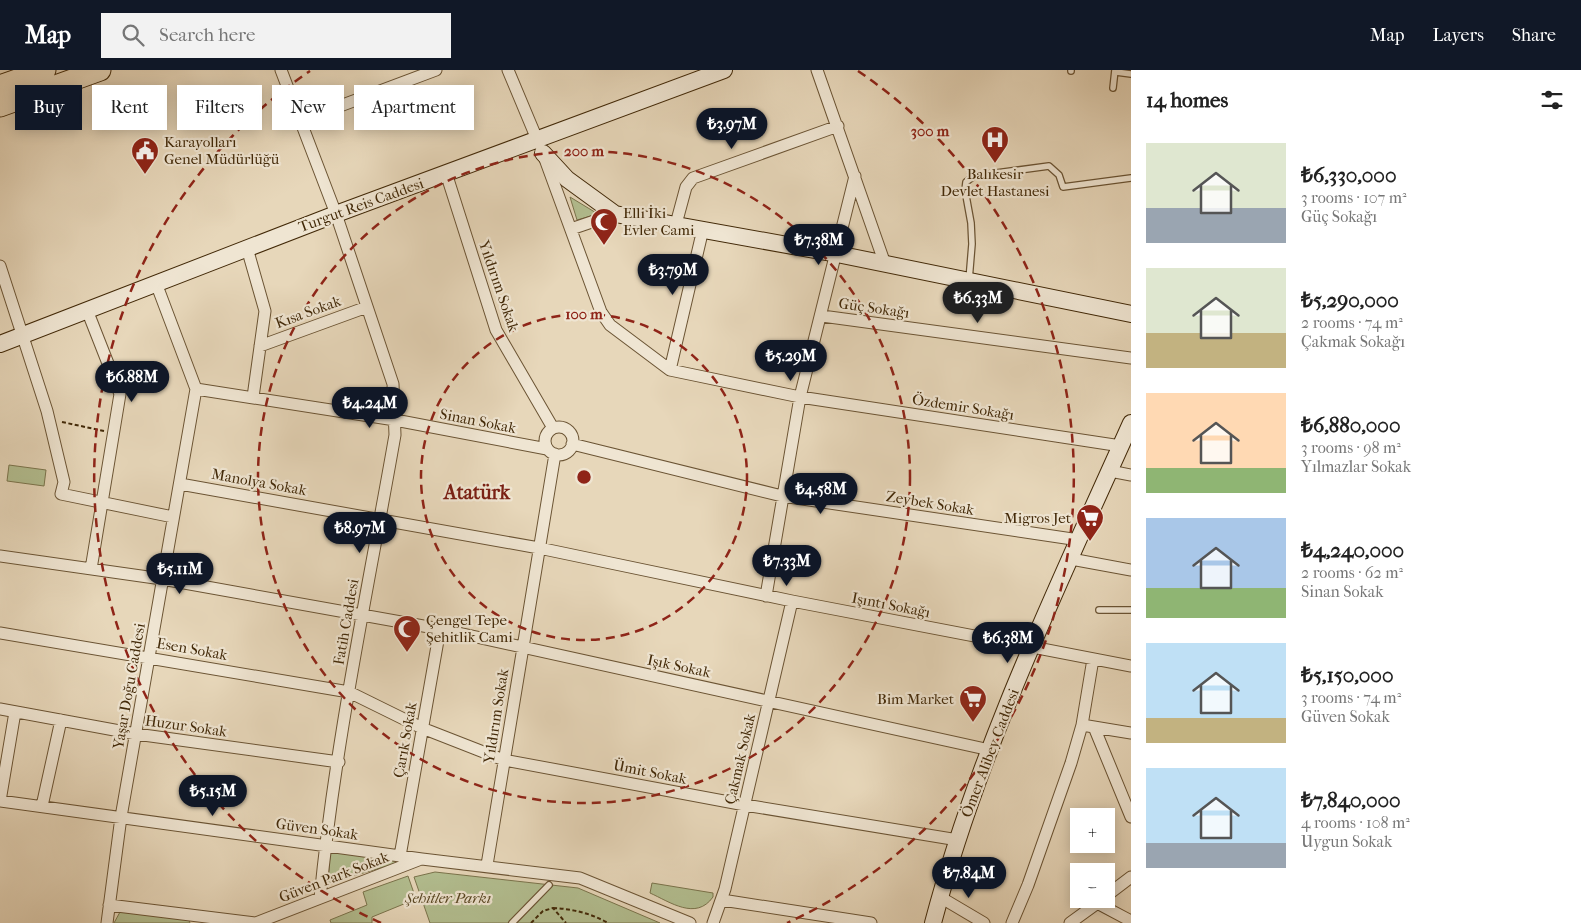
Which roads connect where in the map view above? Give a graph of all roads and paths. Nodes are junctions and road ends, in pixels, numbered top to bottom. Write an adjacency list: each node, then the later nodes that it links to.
1 (45, 70): 11 (highway)
2 (100, 70): 14 (highway)
3 (281, 70): 10 (street, Fatih Caddesi)
4 (436, 70): 13 (street)
5 (508, 70): 17 (street)
6 (724, 70): 17 (street, Turgut Reis Caddesi)
7 (817, 70): 15 (street)
8 (1116, 71): 9 (lane); 12 (lane)
9 (1131, 74)
10 (287, 85)
11 (0, 86)
12 (1113, 88)
13 (344, 104)
14 (0, 106)
15 (838, 126): 19 (street); 23 (street)
16 (303, 130): 21 (street, Fatih Caddesi)
17 (540, 146): 18 (street, Turgut Reis Caddesi); 22 (street); 24 (street)
18 (446, 173): 21 (street, Turgut Reis Caddesi); 47 (street, Yıldırım Sokak)
19 (855, 176): 27 (street); 28 (street)
20 (1131, 178): 30 (lane)
21 (336, 214): 26 (street, Turgut Reis Caddesi); 32 (street, Fatih Caddesi)
22 (615, 214): 23 (street); 24 (street)
23 (676, 224): 25 (street)
24 (571, 229): 40 (street)
25 (703, 229): 27 (street); 40 (street)
26 (247, 248): 31 (street, Turgut Reis Caddesi); 38 (street, Kısa Sokak)
27 (837, 254): 28 (street); 35 (street)
28 (885, 264): 30 (street)
29 (0, 266): 36 (street)
30 (969, 282): 34 (street)
31 (156, 283): 33 (street, Turgut Reis Caddesi); 41 (street)
32 (367, 307): 38 (street, Kısa Sokak); 45 (street, Fatih Caddesi)
33 (86, 310): 36 (street, Turgut Reis Caddesi); 48 (street)
34 (1131, 314)
35 (822, 316): 39 (street, Güç Sokağı); 43 (street)
36 (21, 336): 37 (street, Turgut Reis Caddesi); 44 (street)
37 (0, 344)
38 (260, 346): 42 (street, Kısa Sokak)
39 (1131, 358)
40 (670, 370): 43 (street, Özdemir Sokağı)
41 (196, 388): 42 (street, Sinan Sokak); 54 (street, Yaşar Doğu Caddesi)
42 (253, 397): 45 (street, Sinan Sokak)
43 (800, 397): 50 (street, Özdemir Sokağı); 55 (street)
44 (47, 411): 48 (path); 56 (street)
45 (395, 420): 51 (street, Sinan Sokak); 58 (street, Fatih Caddesi)
46 (1131, 423): 50 (street, Ömer Alibey Caddesi)
47 (553, 428): 49 (street); 51 (street)
48 (113, 433): 56 (street)
49 (572, 444): 51 (street); 55 (street, Zeybek Sokak)
50 (1121, 446): 52 (street, Ömer Alibey Caddesi)
51 (551, 452): 60 (street, Yıldırım Sokak)
52 (1110, 472): 53 (street); 59 (street, Ömer Alibey Caddesi)
53 (1131, 475)
54 (180, 484): 57 (street, Yaşar Doğu Caddesi); 58 (street, Manolya Sokak)
55 (782, 496): 59 (street, Zeybek Sokak); 66 (street)
56 (101, 504): 57 (street); 63 (street)
57 (173, 517): 65 (street, Yaşar Doğu Caddesi)
58 (380, 518): 60 (street, Manolya Sokak); 70 (street, Fatih Caddesi)
59 (1079, 540): 62 (street, Ömer Alibey Caddesi)
60 (539, 548): 66 (street, Işıntı Sokağı); 73 (street, Yıldırım Sokak)
61 (0, 556): 63 (street, Işık Sokak)
62 (1071, 558): 64 (street); 74 (street, Ömer Alibey Caddesi)
63 (91, 569): 65 (street, Işık Sokak)
64 (1131, 570)
65 (162, 579): 70 (street, Işık Sokak); 75 (street, Yaşar Doğu Caddesi)
66 (766, 596): 67 (street, Işıntı Sokağı)
67 (792, 601): 74 (street, Işıntı Sokağı); 79 (street, Çakmak Sokak)
68 (1099, 610): 69 (lane)
69 (1131, 610)
70 (362, 614): 71 (street, Işık Sokak); 78 (street, Fatih Caddesi)
71 (440, 629): 73 (street, Işık Sokak); 85 (street, Çarık Sokak)
72 (0, 632): 75 (street, Esen Sokak)
73 (522, 647): 79 (street, Işık Sokak); 89 (street, Yıldırım Sokak)
74 (1031, 648): 76 (street, Işıntı Sokağı); 88 (street, Ömer Alibey Caddesi)
75 (150, 657): 78 (street, Esen Sokak); 87 (street, Yaşar Doğu Caddesi)
76 (1093, 659): 77 (street, Işıntı Sokağı); 83 (street)
77 (1131, 666)
78 (350, 692): 85 (street, Ümit Sokak); 90 (street, Fatih Caddesi)
79 (769, 701): 88 (street, Işık Sokak); 92 (street, Çakmak Sokak)
80 (0, 709): 81 (street, Huzur Sokak)
81 (15, 712): 82 (street, Huzur Sokak); 91 (street)
82 (61, 720): 87 (street, Huzur Sokak); 93 (street)
83 (1082, 725): 84 (street); 123 (street)
84 (1094, 727): 86 (street); 95 (street)
85 (422, 728): 89 (street, Ümit Sokak); 98 (street, Çarık Sokak)
86 (1131, 733)
87 (136, 734): 90 (street, Huzur Sokak); 94 (street, Yaşar Doğu Caddesi)
88 (990, 750): 96 (street, Ömer Alibey Caddesi)
89 (504, 760): 92 (street, Ümit Sokak); 100 (street, Yıldırım Sokak)
90 (339, 762): 97 (street, Fatih Caddesi)
91 (0, 800): 93 (street, Güven Sokak)
92 (745, 805): 96 (street, Ümit Sokak); 106 (street, Çakmak Sokak)
93 (42, 806): 94 (street, Güven Sokak)
94 (121, 817): 97 (street, Güven Sokak); 107 (street, Yaşar Doğu Caddesi)
95 (1131, 817)
96 (958, 840): 104 (street, Ömer Alibey Caddesi)
97 (326, 845): 98 (street, Güven Sokak); 105 (street, Fatih Caddesi)
98 (400, 856): 99 (street, Güven Sokak)
99 (422, 859): 100 (street, Güven Sokak); 105 (street, Güven Park Sokak)
100 (487, 865): 118 (street, Güven Sokak)
101 (1131, 877): 103 (street)
102 (549, 885): 114 (lane)
103 (1115, 889)
104 (940, 897): 121 (street, Ömer Alibey Caddesi); 122 (street)
105 (320, 898): 113 (street, Güven Park Sokak)
106 (722, 900): 119 (street, Çakmak Sokak); 120 (street)
107 (109, 905): 112 (street, Yaşar Doğu Caddesi); 113 (street)
108 (553, 908): 115 (path); 116 (path); 117 (path)
109 (1090, 908): 124 (street)
110 (1111, 908): 111 (street)
111 (1131, 921)
112 (107, 923)
113 (255, 923)
114 (512, 923)
115 (531, 923)
116 (566, 923)
117 (608, 923)
118 (690, 923)
119 (713, 923)
120 (871, 923)
121 (933, 923)
122 (984, 923)
123 (1012, 923)
124 (1070, 923)

